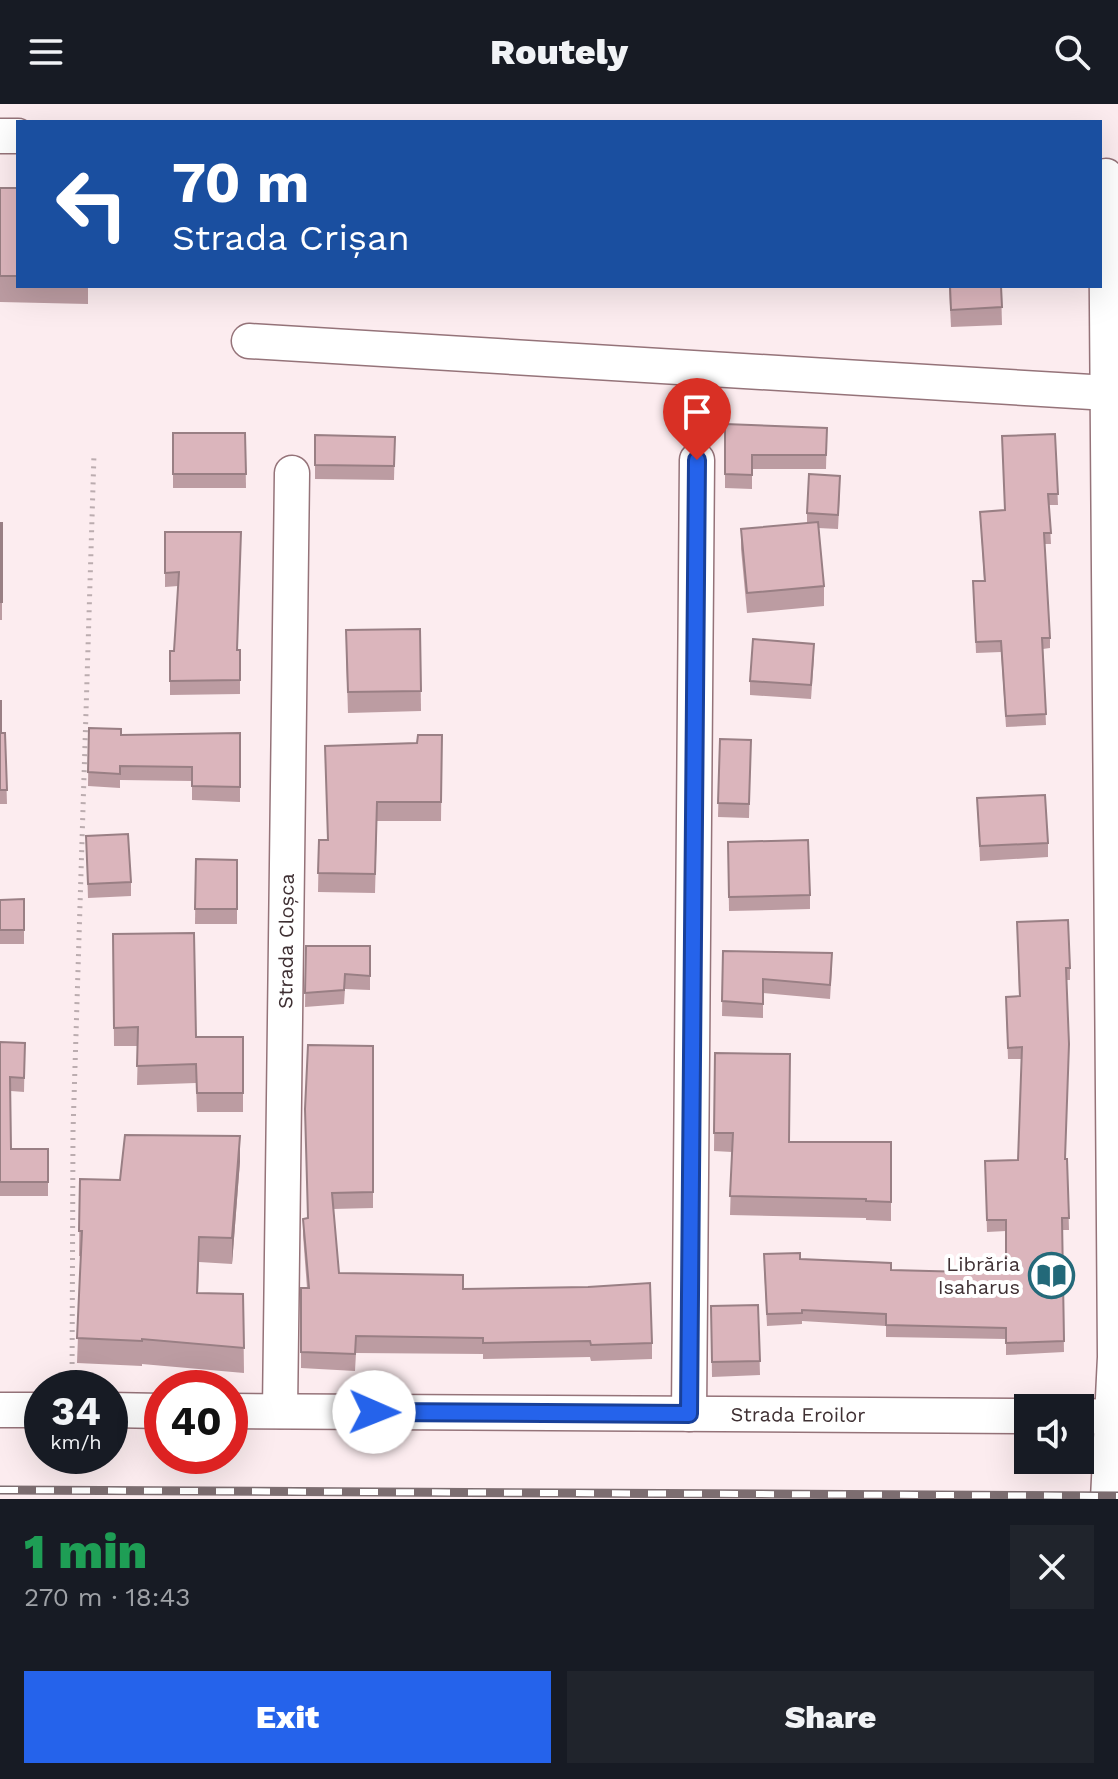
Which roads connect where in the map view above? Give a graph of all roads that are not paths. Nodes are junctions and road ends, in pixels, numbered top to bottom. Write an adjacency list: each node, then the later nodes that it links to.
1 (1108, 177): 3 (street)
2 (249, 341): 3 (street)
3 (1108, 393): 12 (street)
4 (697, 460): 10 (street)
5 (292, 473): 9 (street, Strada Cloșca)
6 (0, 1410): 7 (street)
7 (24, 1410)
8 (248, 1411): 9 (street, Strada Eroilor)
9 (280, 1411): 10 (street, Strada Eroilor)
10 (689, 1414): 11 (street, Strada Eroilor)
11 (1014, 1416)
12 (1103, 1417): 13 (street)
13 (1108, 1499)

